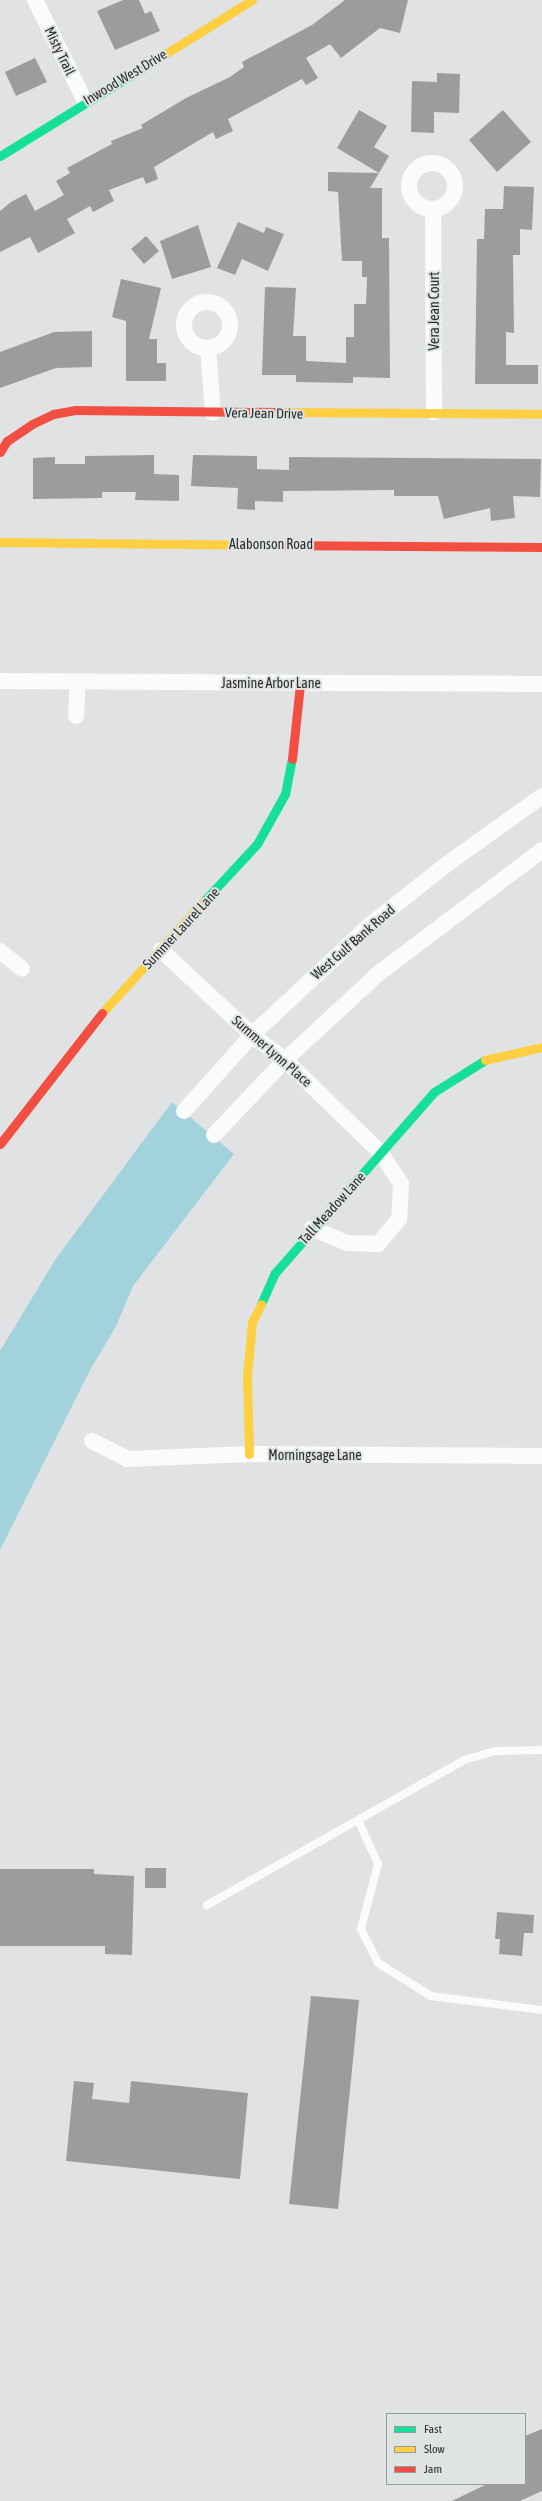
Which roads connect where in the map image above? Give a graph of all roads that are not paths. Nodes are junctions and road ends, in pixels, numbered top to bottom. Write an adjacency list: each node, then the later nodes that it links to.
1 (35, 0): 3 (street, Misty Trail)
2 (252, 0): 3 (street, Inwood West Drive)
3 (85, 101): 4 (street, Inwood West Drive)
4 (0, 156)
5 (434, 209): 7 (street, Vera Jean Court)
6 (208, 348): 8 (street)
7 (434, 412): 8 (street, Vera Jean Drive); 9 (street, Vera Jean Drive)
8 (213, 413): 10 (street, Vera Jean Drive)
9 (542, 414)
10 (0, 452)
11 (0, 542): 12 (street, Alabonson Road)
12 (542, 547)
13 (0, 681): 14 (street, Jasmine Arbor Lane)
14 (78, 682): 15 (street, Jasmine Arbor Lane); 17 (street)
15 (300, 684): 16 (street, Jasmine Arbor Lane); 20 (street, Summer Laurel Lane)
16 (542, 684)
17 (76, 716)
18 (542, 796): 23 (street, West Gulf Bank Road)
19 (542, 850): 25 (street)
20 (161, 950): 23 (street, Summer Lynn Place); 28 (street, Summer Laurel Lane)
21 (0, 951): 22 (street)
22 (22, 970)
23 (252, 1035): 25 (street, Summer Lynn Place); 26 (street, West Gulf Bank Road)
24 (542, 1047): 29 (street, Tall Meadow Lane)
25 (285, 1060): 27 (street); 29 (street, Summer Lynn Place)
26 (184, 1111)
27 (214, 1135)
28 (0, 1144)
29 (381, 1154): 30 (street, Tall Meadow Lane); 30 (street, Summer Lynn Place)
30 (312, 1228): 32 (street, Tall Meadow Lane)
31 (92, 1441): 32 (street, Morningsage Lane)
32 (249, 1454): 33 (street, Morningsage Lane)
33 (542, 1456)
34 (542, 1750): 35 (lane)
35 (358, 1820): 36 (lane); 37 (lane)
36 (207, 1905)
37 (542, 2010)

